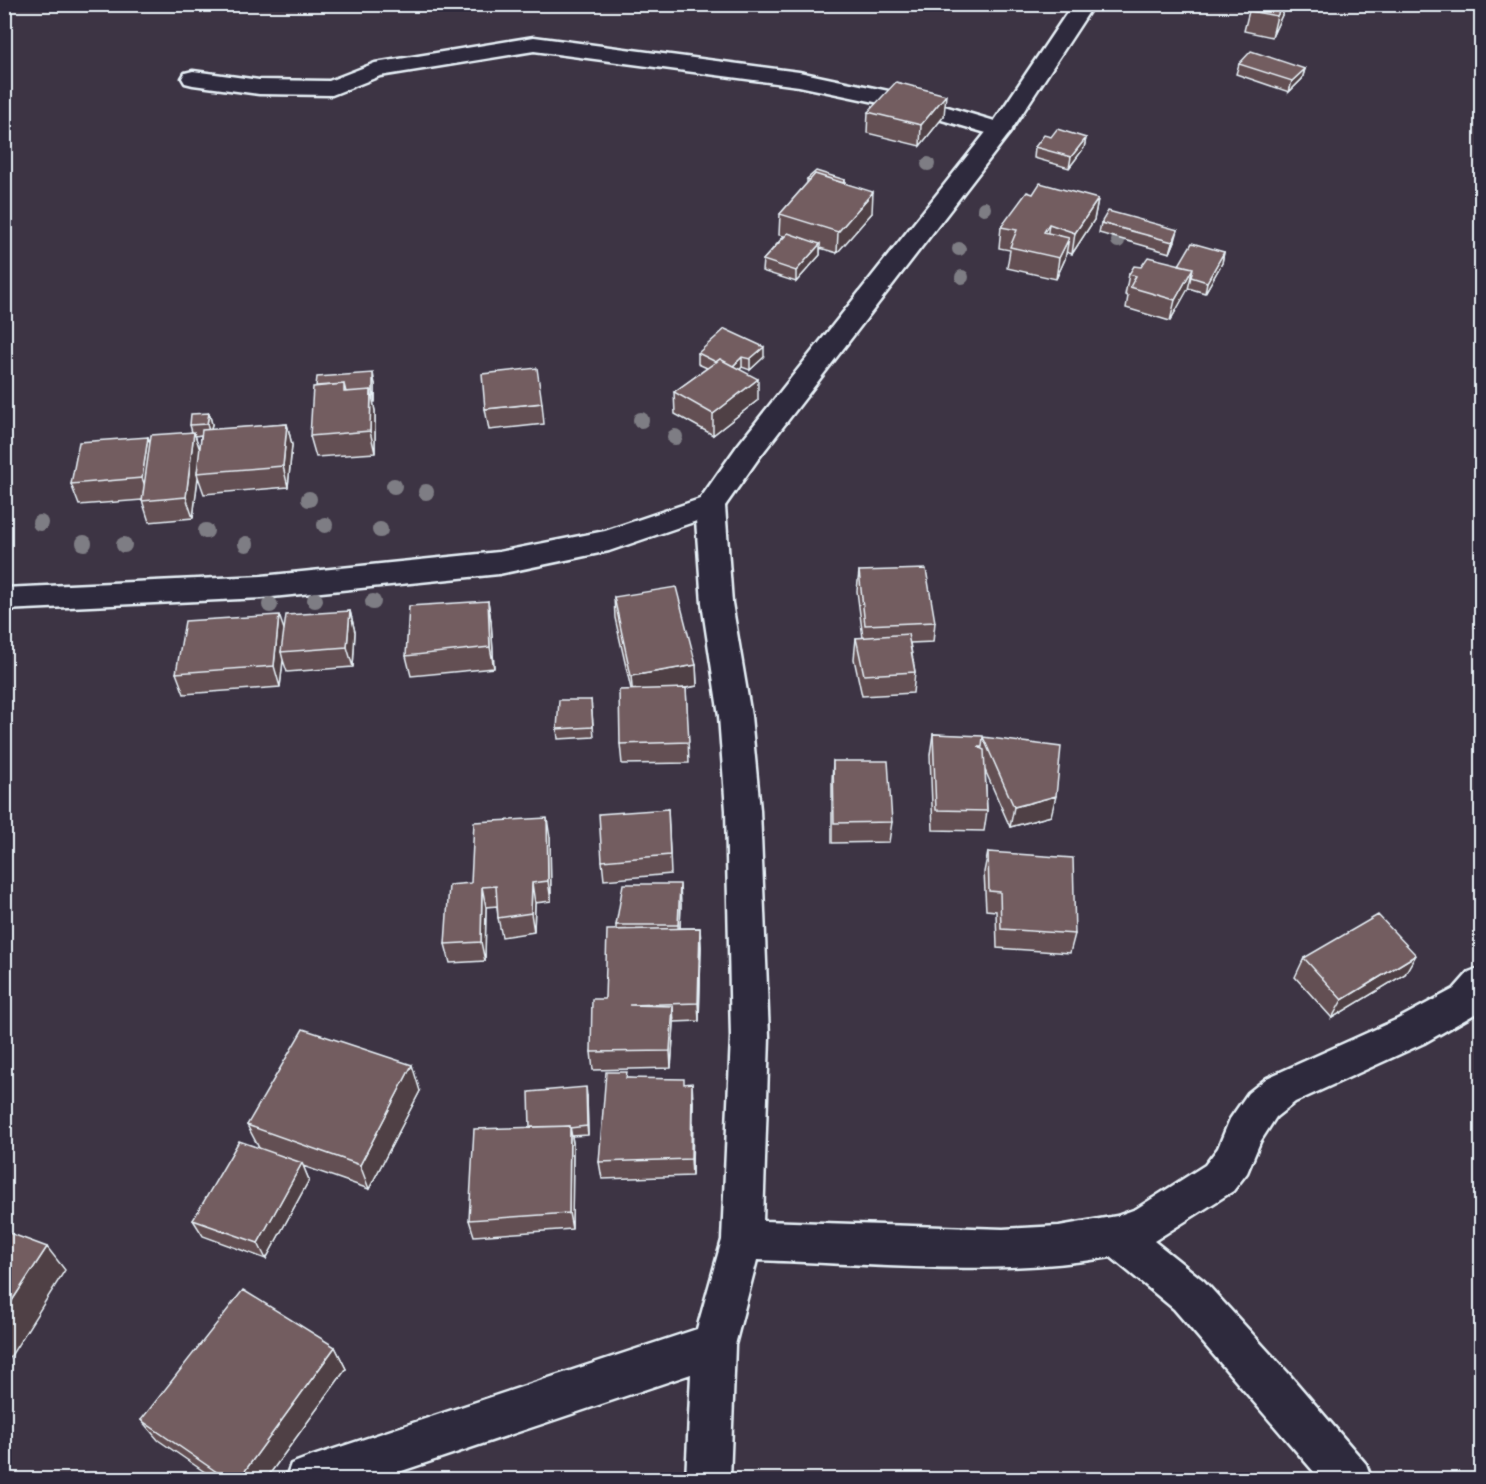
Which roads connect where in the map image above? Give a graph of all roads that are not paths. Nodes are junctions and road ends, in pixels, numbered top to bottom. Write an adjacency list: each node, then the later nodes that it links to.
1 (1084, 4): 3 (street)
2 (193, 78): 3 (street)
3 (1000, 130): 4 (street)
4 (710, 506): 5 (street); 8 (street)
5 (4, 598)
6 (1482, 983): 7 (street)
7 (1117, 1236): 8 (street); 12 (street)
8 (742, 1240): 9 (street)
9 (714, 1345): 10 (street); 11 (street)
10 (307, 1479)
11 (708, 1479)
12 (1350, 1479)

